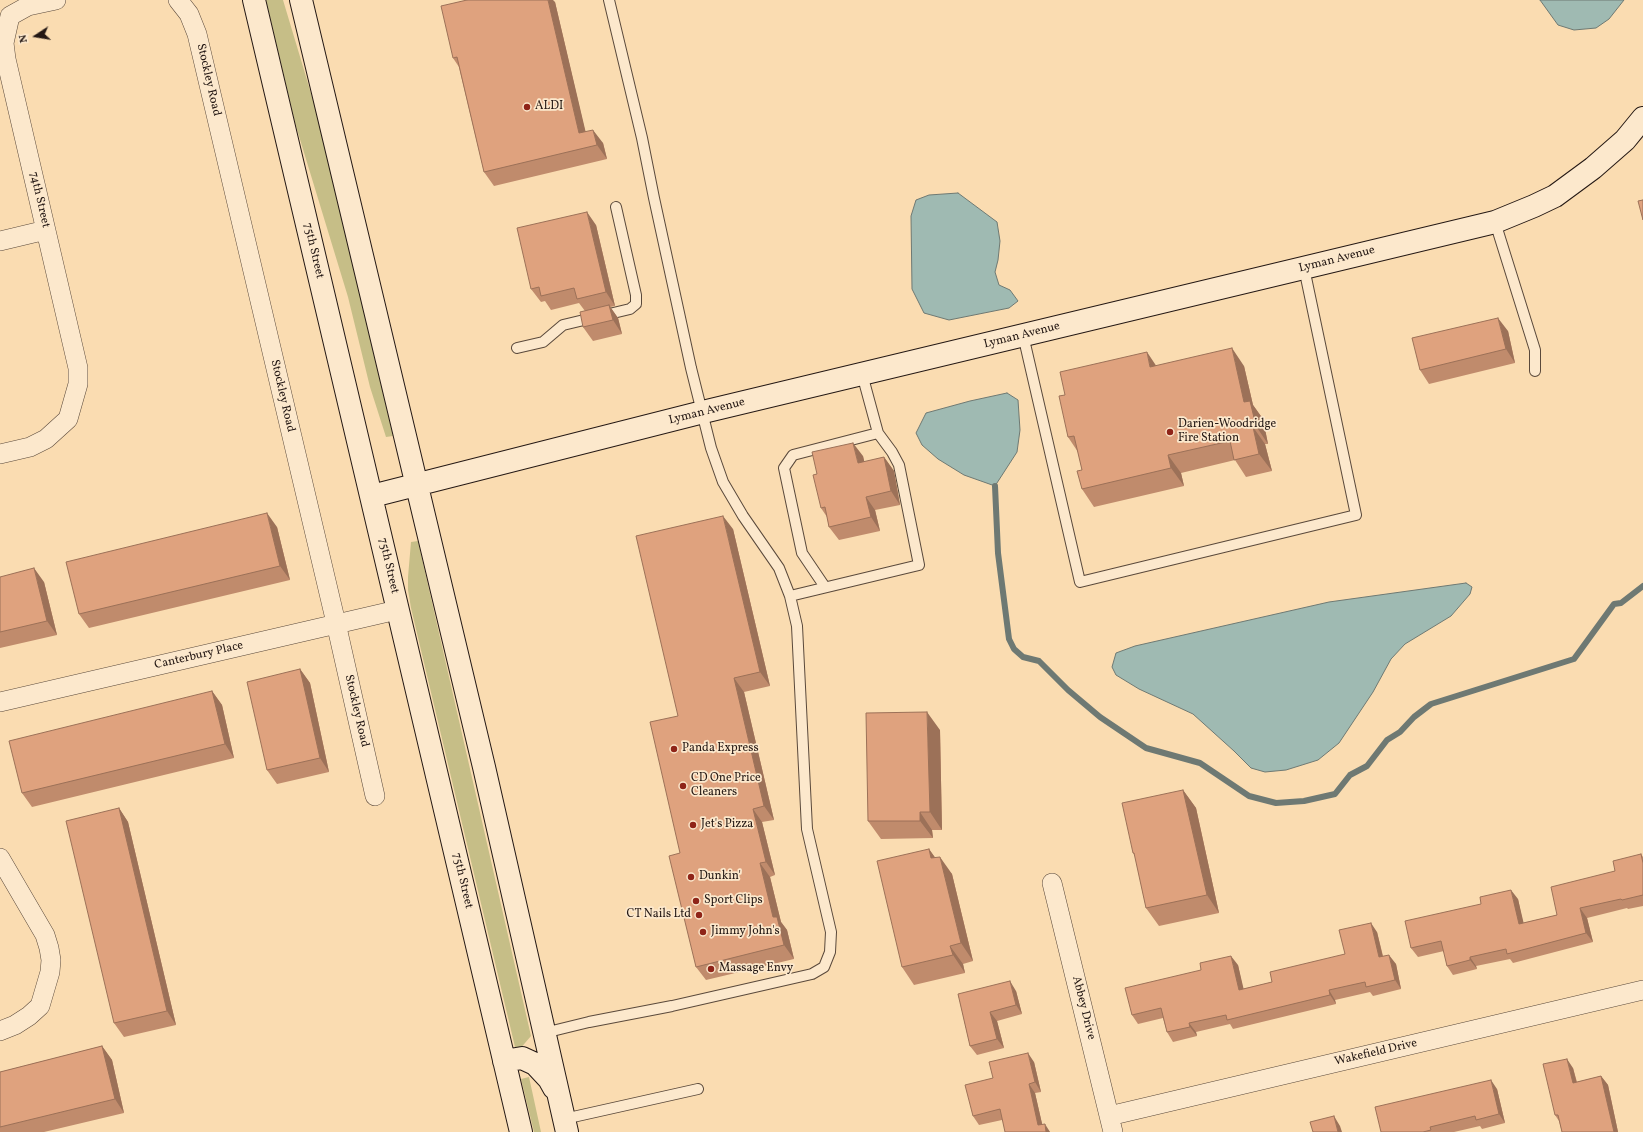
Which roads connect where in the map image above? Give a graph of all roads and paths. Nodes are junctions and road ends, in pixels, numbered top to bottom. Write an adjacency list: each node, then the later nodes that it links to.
1 (56, 0): 6 (street)
2 (178, 0): 25 (street, Stockley Road)
3 (254, 0): 21 (main road, 75th Street)
4 (301, 0): 20 (main road)
5 (609, 0): 17 (lane)
6 (5, 13): 10 (street, 74th Street)
7 (1643, 118): 9 (main road, Lyman Avenue)
8 (616, 207): 14 (lane)
9 (1495, 222): 12 (main road, Lyman Avenue); 15 (lane)
10 (46, 230): 11 (street); 19 (street, 74th Street)
11 (0, 241)
12 (1304, 268): 13 (main road, Lyman Avenue); 13 (lane)
13 (1023, 335): 16 (main road, Lyman Avenue)
14 (517, 348)
15 (1535, 371)
16 (862, 374): 17 (main road, Lyman Avenue); 18 (lane)
17 (703, 412): 20 (main road, Lyman Avenue); 23 (lane)
18 (878, 433): 22 (lane); 22 (lane)
19 (0, 454)
20 (418, 485): 21 (main road, Lyman Avenue); 32 (main road)
21 (372, 496): 24 (main road, 75th Street)
22 (825, 587): 23 (lane)
23 (790, 596): 32 (lane)
24 (398, 610): 25 (street, Canterbury Place); 33 (main road, 75th Street)
25 (336, 623): 26 (street, Canterbury Place); 27 (street, Stockley Road)
26 (0, 702)
27 (375, 796)
28 (0, 858): 31 (street)
29 (1052, 883): 36 (street, Abbey Drive)
30 (1643, 990): 36 (street, Wakefield Drive)
31 (0, 1031)
32 (544, 1033): 35 (main road)
33 (504, 1061): 35 (main road); 38 (main road, 75th Street)
34 (698, 1089): 37 (lane)
35 (559, 1098): 37 (main road)
36 (1111, 1124)
37 (565, 1126)
38 (520, 1132)

